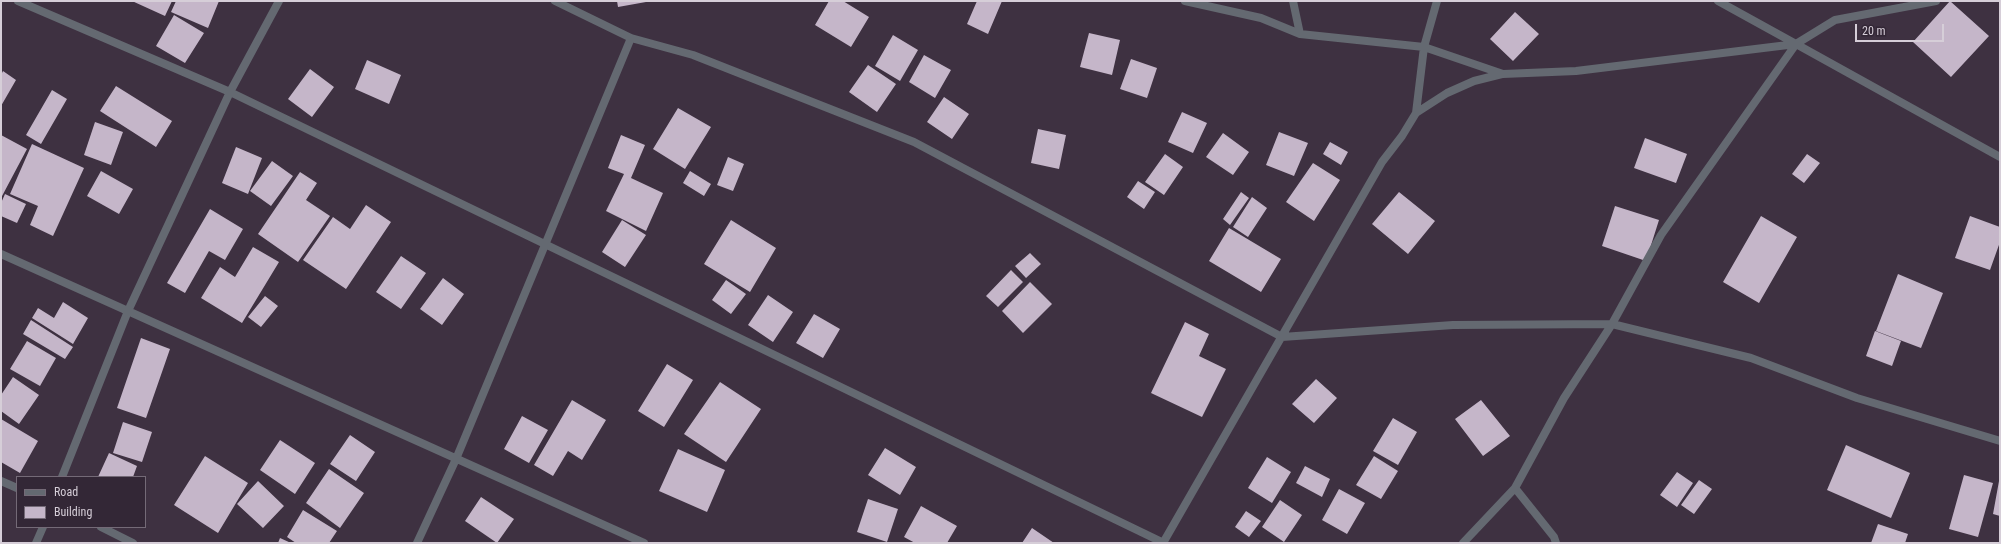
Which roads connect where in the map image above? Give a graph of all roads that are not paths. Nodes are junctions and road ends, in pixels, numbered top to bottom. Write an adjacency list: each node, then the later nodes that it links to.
1 (18, 1): 14 (street)
2 (279, 1): 14 (street)
3 (555, 1): 10 (street)
4 (1185, 1): 9 (street)
5 (1293, 1): 9 (street)
6 (1437, 1): 12 (street)
7 (1718, 1): 11 (street)
8 (1936, 1): 11 (street)
9 (1300, 34): 12 (street)
10 (631, 38): 17 (street); 21 (street)
11 (1796, 44): 13 (street); 16 (street); 20 (street)
12 (1424, 47): 13 (street); 15 (street)
13 (1503, 74): 15 (street)
14 (230, 92): 17 (street); 19 (street)
15 (1416, 113): 21 (street)
16 (2000, 157)
17 (546, 245): 23 (street); 34 (street)
18 (1, 254): 19 (street)
19 (128, 311): 23 (street); 24 (street)
20 (1612, 324): 21 (street); 22 (street); 27 (street)
21 (1282, 336): 34 (street)
22 (2000, 440)
23 (456, 459): 32 (street); 33 (street)
24 (62, 476)
25 (1, 481): 26 (street)
26 (16, 488)
27 (1515, 488): 35 (street); 36 (street)
28 (43, 528): 30 (street)
29 (103, 528): 31 (street)
30 (36, 543)
31 (133, 543)
32 (417, 543)
33 (644, 543)
34 (1163, 543)
35 (1463, 543)
36 (1556, 543)

